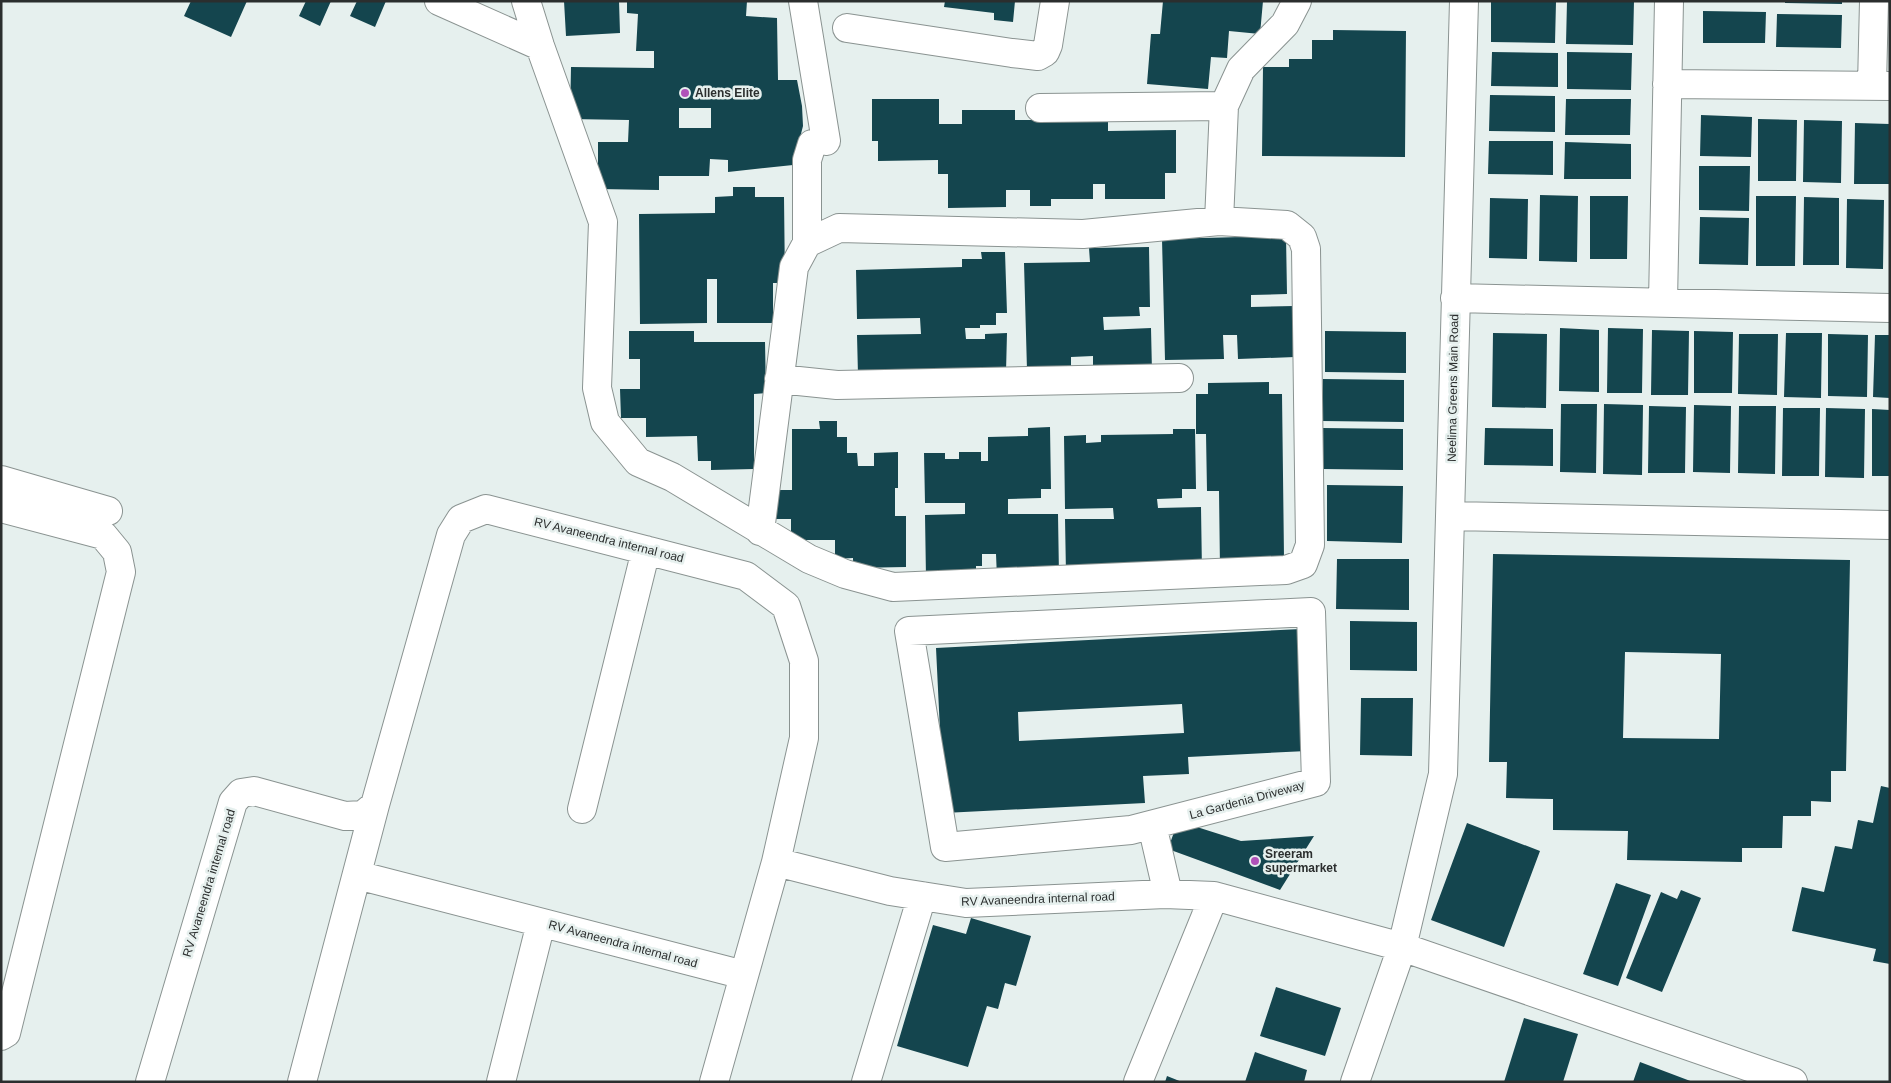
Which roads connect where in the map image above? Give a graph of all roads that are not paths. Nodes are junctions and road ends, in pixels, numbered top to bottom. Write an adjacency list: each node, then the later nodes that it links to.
1 (439, 1): 10 (street)
2 (526, 1): 10 (street)
3 (804, 1): 16 (street)
4 (1055, 1): 9 (street)
5 (1297, 1): 13 (street)
6 (1464, 1): 17 (street, Neelima Greens Main Road)
7 (1669, 1): 11 (street)
8 (1874, 1): 12 (street)
9 (846, 28)
10 (540, 46): 27 (street)
11 (1667, 84): 12 (street); 18 (street)
12 (1881, 85)
13 (1224, 106): 14 (street); 15 (street)
14 (1040, 108)
15 (1219, 221): 16 (street); 27 (street)
16 (807, 243): 21 (street)
17 (1455, 298): 18 (street); 25 (street, Neelima Greens Main Road)
18 (1663, 302): 19 (street)
19 (1890, 308)
20 (1179, 378): 21 (street)
21 (779, 379): 27 (street)
22 (1, 480): 24 (street)
23 (1, 508): 40 (street)
24 (108, 511)
25 (1451, 516): 26 (street); 38 (street, Neelima Greens Main Road)
26 (1890, 525)
27 (760, 531)
28 (646, 550): 29 (street, RV Avaneendra internal road); 30 (street); 32 (street, RV Avaneendra internal road)
29 (375, 805): 33 (street, RV Avaneendra internal road); 42 (street, RV Avaneendra internal road)
30 (582, 809)
31 (1152, 825): 31 (street, La Gardenia Driveway); 34 (street)
32 (776, 862): 35 (street, RV Avaneendra internal road); 39 (street, RV Avaneendra internal road)
33 (357, 875): 37 (street, RV Avaneendra internal road); 43 (street, RV Avaneendra internal road)
34 (1168, 894): 35 (street, RV Avaneendra internal road); 36 (street, RV Avaneendra internal road)
35 (922, 896): 46 (street)
36 (1214, 896): 38 (street, RV Avaneendra internal road); 47 (street)
37 (541, 923): 39 (street, RV Avaneendra internal road); 44 (street)
38 (1402, 947): 41 (street, RV Avaneendra internal road); 48 (street, Neelima Greens Main Road)
39 (744, 976): 45 (street, RV Avaneendra internal road)
40 (1, 1036)
41 (1741, 1073): 49 (street, RV Avaneendra internal road)
42 (150, 1082)
43 (302, 1082)
44 (501, 1082)
45 (714, 1082)
46 (866, 1082)
47 (1138, 1082)
48 (1354, 1082)
49 (1793, 1082)

